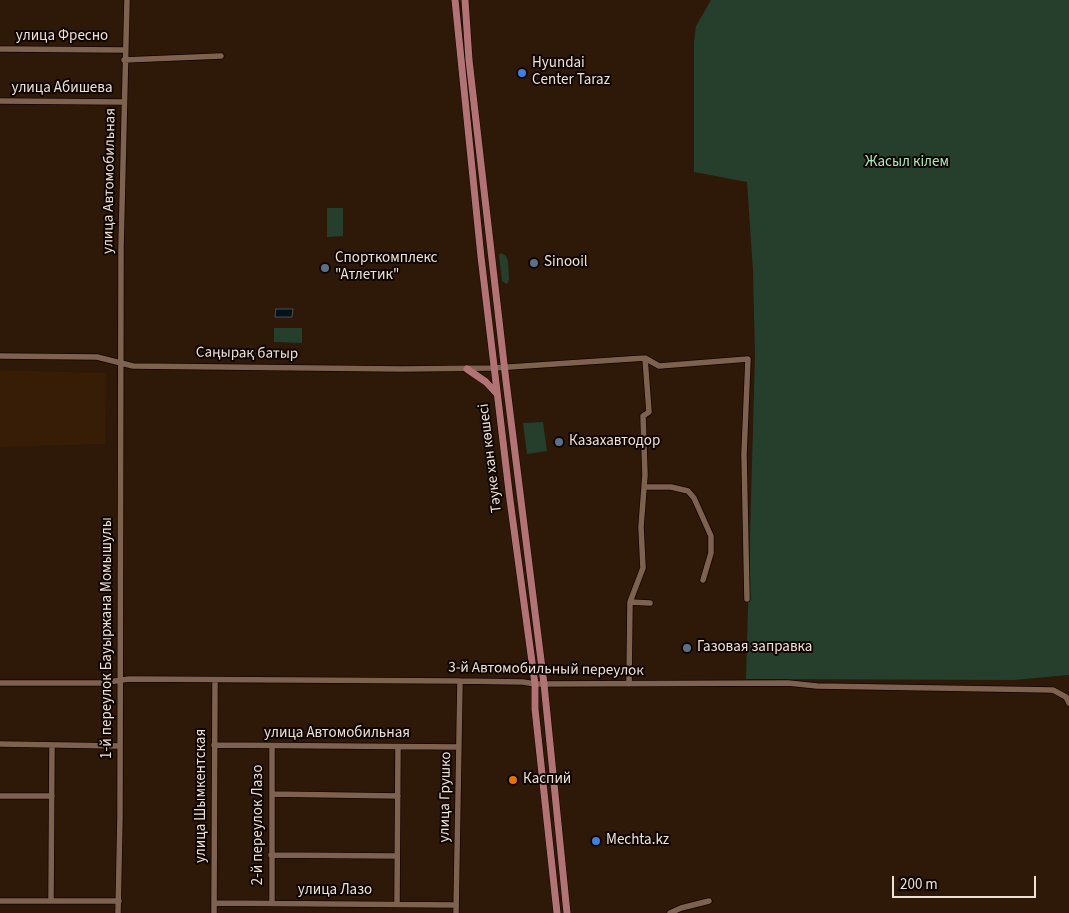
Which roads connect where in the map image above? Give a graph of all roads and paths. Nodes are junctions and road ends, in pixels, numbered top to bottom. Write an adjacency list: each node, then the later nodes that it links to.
1 (126, 0): 5 (street, улица Автомобильная)
2 (455, 0): 14 (main road, Тәуке хан көшесі)
3 (465, 0): 15 (main road, Тәуке хан көшесі)
4 (0, 50): 5 (street, улица Фресно)
5 (124, 50): 7 (street, улица Автомобильная)
6 (221, 56): 7 (street)
7 (124, 60): 9 (street, улица Автомобильная)
8 (0, 101): 9 (street, улица Абишева)
9 (124, 102): 12 (street, улица Автомобильная)
10 (0, 356): 12 (street, Саңырақ батыр)
11 (645, 358): 15 (street, Саңырақ батыр); 17 (street); 19 (street)
12 (121, 363): 13 (street, Саңырақ батыр); 23 (street, 1-й переулок Бауыржана Момышулы)
13 (467, 368): 14 (street, Саңырақ батыр); 16 (main road)
14 (494, 368): 15 (street, Саңырақ батыр); 16 (main road, Тәуке хан көшесі)
15 (504, 368): 27 (main road, Тәуке хан көшесі)
16 (498, 394): 26 (main road, Тәуке хан көшесі)
17 (644, 487): 18 (street); 20 (street)
18 (702, 580)
19 (747, 600)
20 (630, 602): 21 (street); 28 (street)
21 (650, 603)
22 (215, 680): 23 (street, 3-й Автомобильный переулок); 24 (street, 3-й Автомобильный переулок); 32 (street, улица Шымкентская)
23 (119, 681): 25 (street, 3-й Автомобильный переулок); 33 (street, 1-й переулок Бауыржана Момышулы)
24 (460, 681): 26 (street, 3-й Автомобильный переулок); 36 (street, улица Грушко)
25 (0, 683)
26 (535, 684): 27 (street, 3-й Автомобильный переулок); 54 (main road, Тәуке хан көшесі)
27 (544, 684): 28 (street, 3-й Автомобильный переулок); 55 (main road, Тәуке хан көшесі)
28 (628, 684): 29 (street, 3-й Автомобильный переулок)
29 (1069, 703)
30 (0, 744): 31 (street)
31 (52, 745): 33 (street); 39 (street)
32 (214, 745): 34 (street, улица Автомобильная); 47 (street, улица Шымкентская)
33 (120, 746): 45 (street, 1-й переулок Бауыржана Момышулы)
34 (272, 746): 35 (street, улица Автомобильная); 37 (street, 2-й переулок Лазо)
35 (398, 747): 36 (street, улица Автомобильная); 40 (street)
36 (459, 747): 50 (street, улица Грушко)
37 (272, 794): 40 (street); 41 (street, 2-й переулок Лазо)
38 (0, 796): 39 (street)
39 (52, 796): 44 (street)
40 (398, 796): 42 (street)
41 (271, 855): 42 (street); 48 (street, 2-й переулок Лазо)
42 (397, 856): 49 (street)
43 (0, 901): 44 (street)
44 (51, 901): 45 (street)
45 (118, 901): 51 (street, 1-й переулок Бауыржана Момышулы)
46 (709, 901): 56 (street)
47 (214, 903): 48 (street, улица Лазо); 52 (street, улица Шымкентская)
48 (272, 904): 49 (street, улица Лазо)
49 (397, 904): 50 (street, улица Лазо)
50 (456, 905): 53 (street, улица Грушко)
51 (118, 913)
52 (214, 913)
53 (456, 913)
54 (557, 913)
55 (567, 913)
56 (670, 913)

